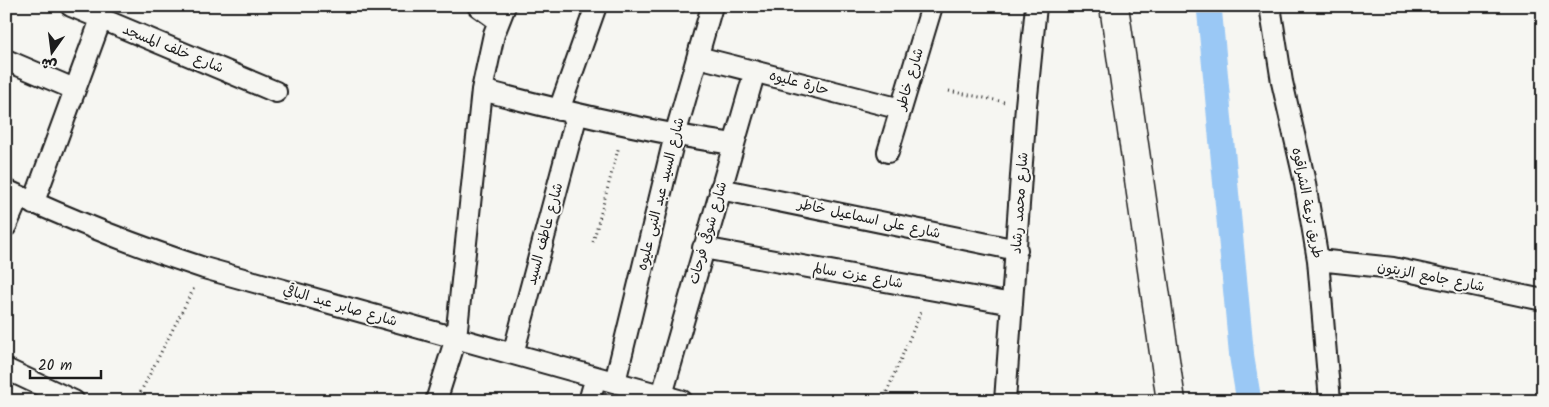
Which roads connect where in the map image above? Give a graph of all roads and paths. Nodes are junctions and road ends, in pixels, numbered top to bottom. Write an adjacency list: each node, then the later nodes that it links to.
1 (71, 6): 10 (street, شارع خلف المسجد)
2 (478, 6): 9 (street)
3 (596, 6): 20 (street, شارع عاطف السيد)
4 (712, 6): 11 (street, شارع السيد عبد النبى عليوه)
5 (932, 6): 19 (street, شارع خاطر)
6 (1036, 6): 18 (street, شارع محمد رشاد)
7 (1114, 6): 48 (street)
8 (1270, 6): 31 (street, طريق ترعة الشراقوه)
9 (502, 14): 15 (street)
10 (100, 20): 14 (street); 16 (street, شارع خلف المسجد)
11 (698, 57): 13 (street, حارة عليوه); 22 (street, شارع السيد عبد النبى عليوه)
12 (6, 60): 14 (street)
13 (755, 71): 19 (street, حارة عليوه); 23 (street, شارع شوقى فرحات)
14 (74, 89): 26 (street)
15 (482, 90): 20 (street); 36 (street)
16 (276, 92)
17 (949, 92): 18 (path)
18 (1026, 106): 30 (street, شارع محمد رشاد)
19 (900, 109): 24 (street, شارع خاطر)
20 (568, 112): 21 (street); 37 (street, شارع عاطف السيد)
21 (625, 125): 22 (street); 28 (path)
22 (675, 136): 23 (street); 39 (street, شارع السيد عبد النبى عليوه)
23 (733, 144): 25 (street, شارع شوقى فرحات)
24 (888, 152)
25 (720, 189): 29 (street, شارع شوقى فرحات); 30 (street, شارع على اسماعيل خاطر)
26 (19, 197): 27 (street); 32 (street, شارع صابر عبد الباقي)
27 (6, 226)
28 (593, 242)
29 (703, 248): 33 (street, شارع عزت سالم); 40 (street, شارع شوقى فرحات)
30 (1017, 250): 35 (street, شارع محمد رشاد)
31 (1318, 260): 34 (street, شارع جامع الزيتون); 49 (street, طريق ترعة الشراقوه)
32 (204, 268): 36 (street, شارع صابر عبد الباقي); 42 (path)
33 (930, 289): 35 (street, شارع عزت سالم); 46 (path)
34 (1543, 300)
35 (1012, 304): 47 (street, شارع محمد رشاد)
36 (456, 338): 37 (street, شارع صابر عبد الباقي); 43 (street)
37 (513, 354): 39 (street, شارع صابر عبد الباقي)
38 (6, 369): 41 (street)
39 (606, 380): 40 (street, شارع صابر عبد الباقي); 44 (street, شارع السيد عبد النبى عليوه)
40 (662, 395): 45 (street, شارع صابر عبد الباقي)
41 (74, 401)
42 (136, 401)
43 (436, 401)
44 (589, 401)
45 (682, 401)
46 (883, 401)
47 (1005, 401)
48 (1171, 401)
49 (1330, 401)

